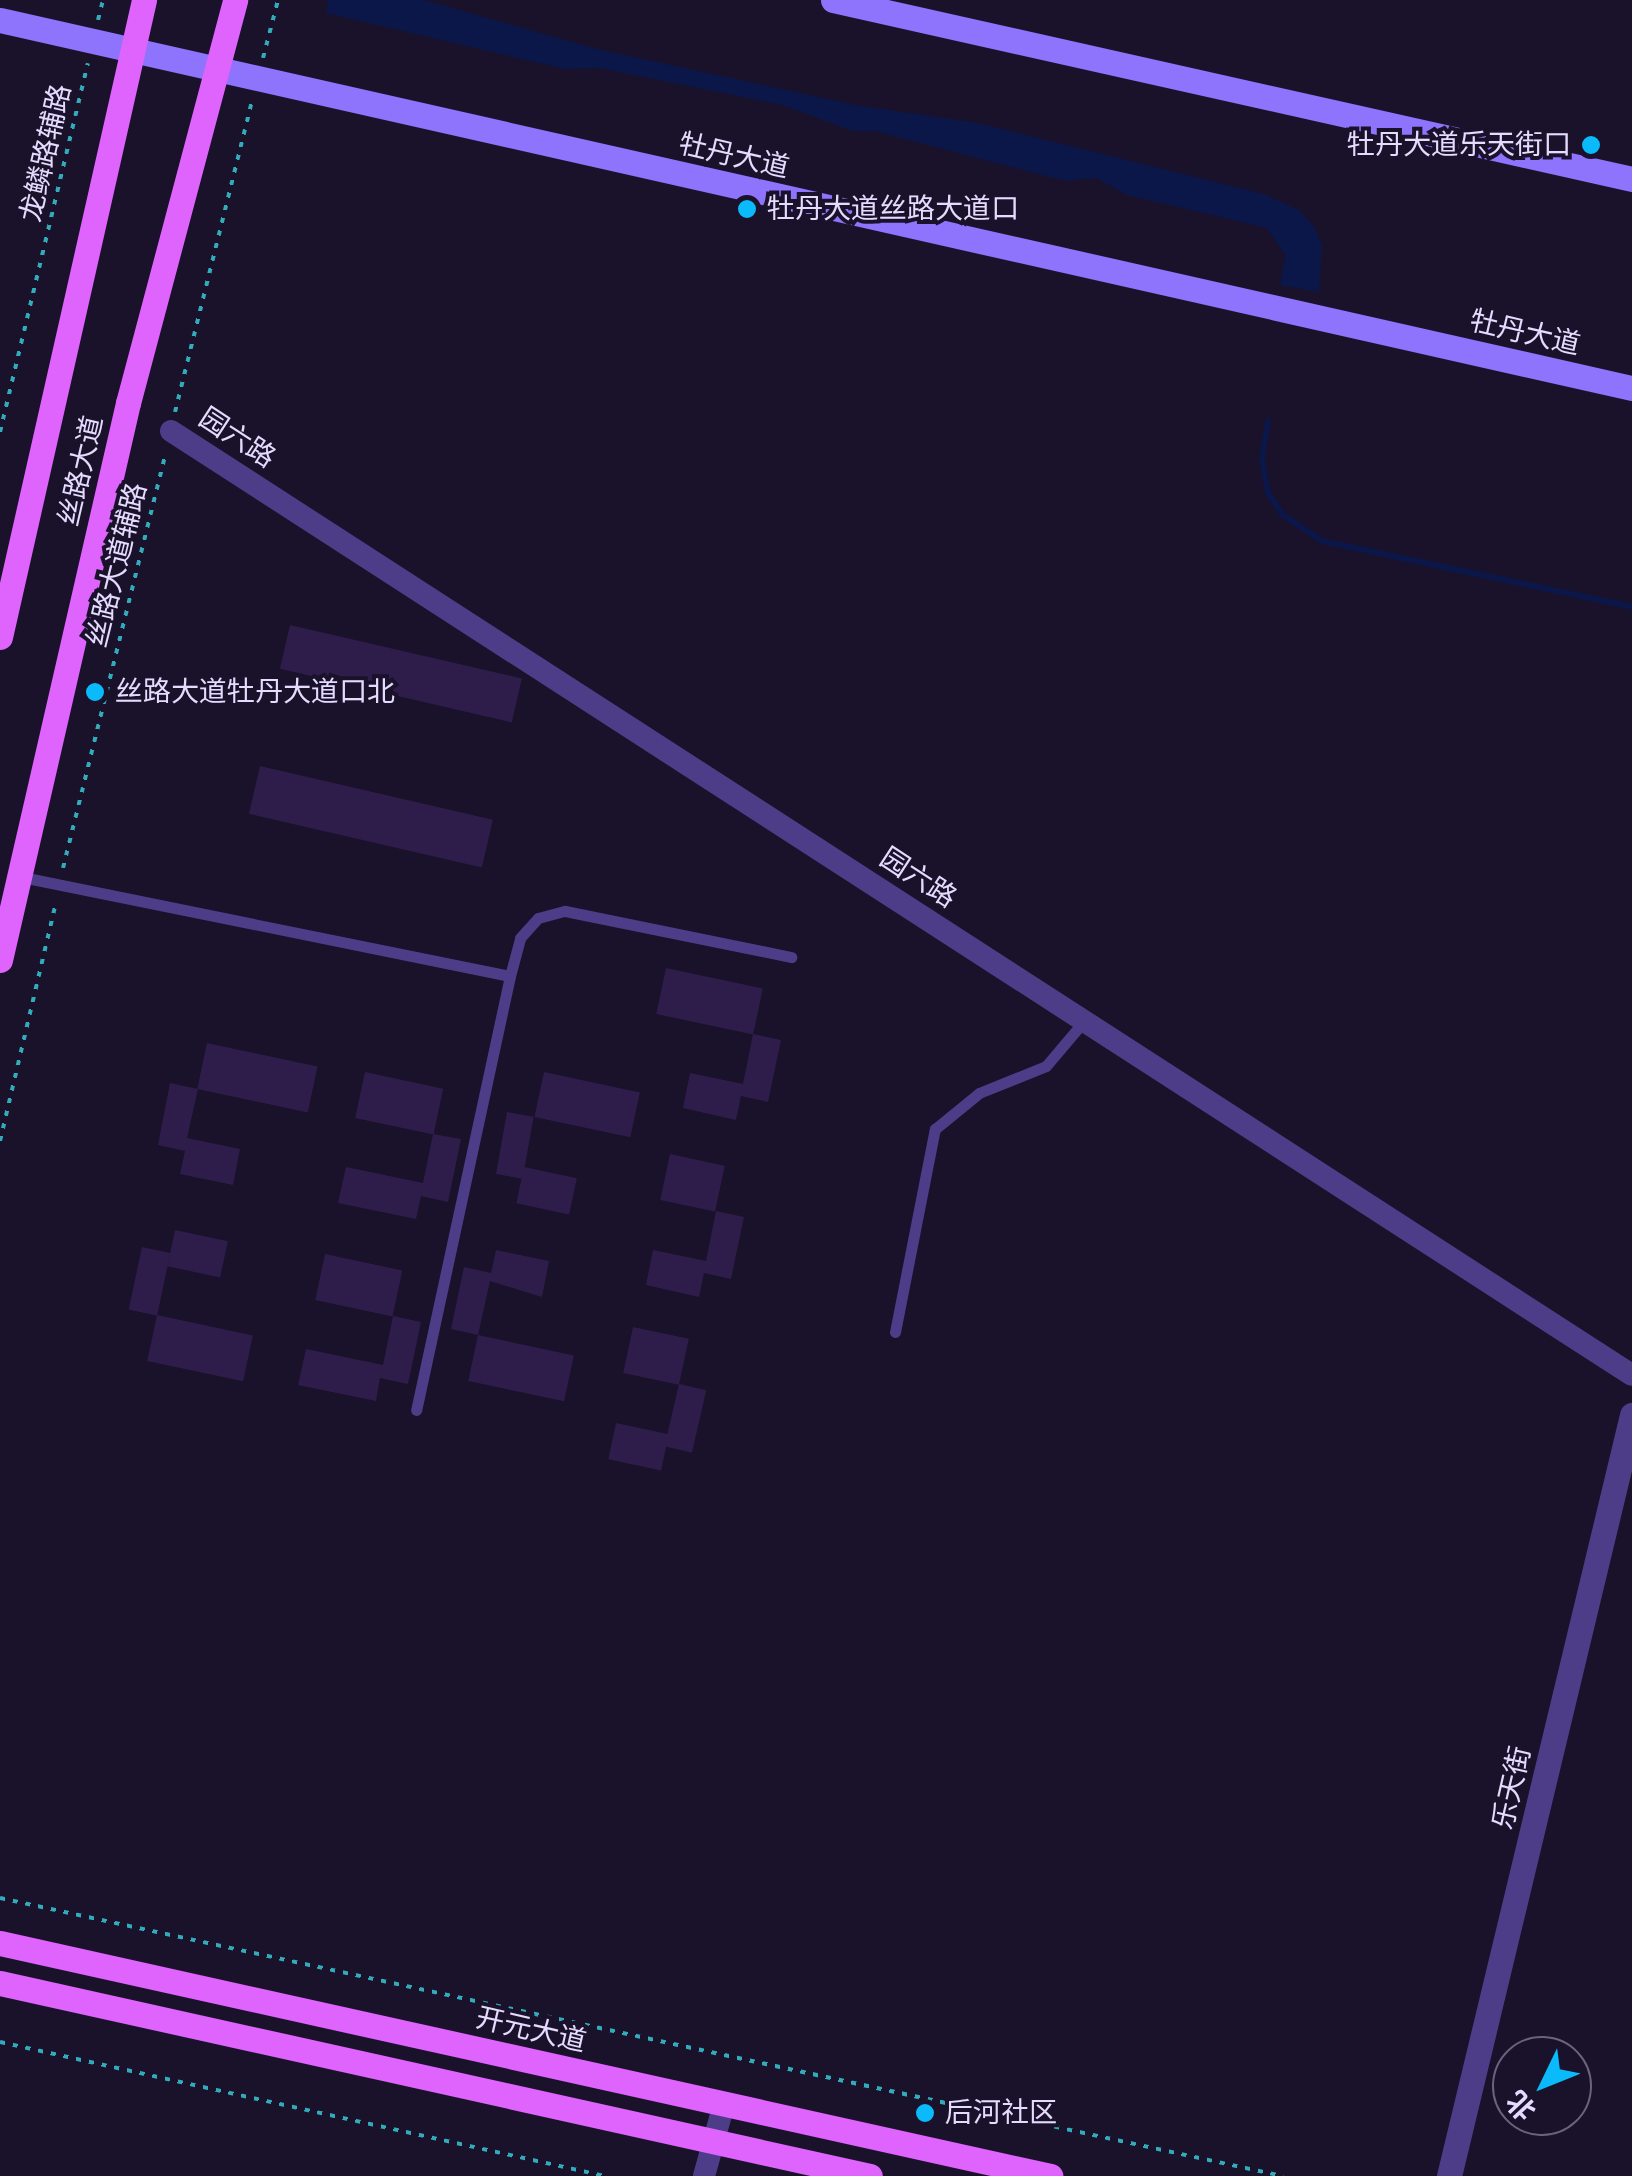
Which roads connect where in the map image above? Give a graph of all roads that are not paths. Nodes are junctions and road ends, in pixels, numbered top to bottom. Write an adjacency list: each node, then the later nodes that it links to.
1 (144, 0): 5 (main road, 丝路大道)
2 (235, 0): 6 (main road, 丝路大道)
3 (833, 0): 7 (main road)
4 (0, 20): 5 (main road, 牡丹大道)
5 (132, 49): 6 (main road, 牡丹大道); 10 (main road, 丝路大道)
6 (215, 70): 8 (main road, 牡丹大道); 11 (main road, 丝路大道)
7 (1632, 179)
8 (1632, 388)
9 (171, 431): 15 (street, 园六路)
10 (0, 638)
11 (17, 876): 13 (main road, 丝路大道); 14 (lane)
12 (791, 957): 14 (lane)
13 (0, 960)
14 (510, 976): 18 (lane)
15 (1084, 1021): 16 (lane); 17 (street, 园六路)
16 (895, 1332)
17 (1632, 1375)
18 (416, 1410)
19 (1632, 1415): 28 (street, 乐天街)
20 (1632, 1482): 29 (street, 乐天街)
21 (0, 1943): 23 (main road, 开元大道)
22 (0, 1982): 24 (main road)
23 (724, 2104): 24 (street); 27 (main road, 开元大道)
24 (714, 2141): 25 (street); 26 (main road)
25 (704, 2176)
26 (870, 2176)
27 (1050, 2176)
28 (1450, 2176)
29 (1464, 2176)

